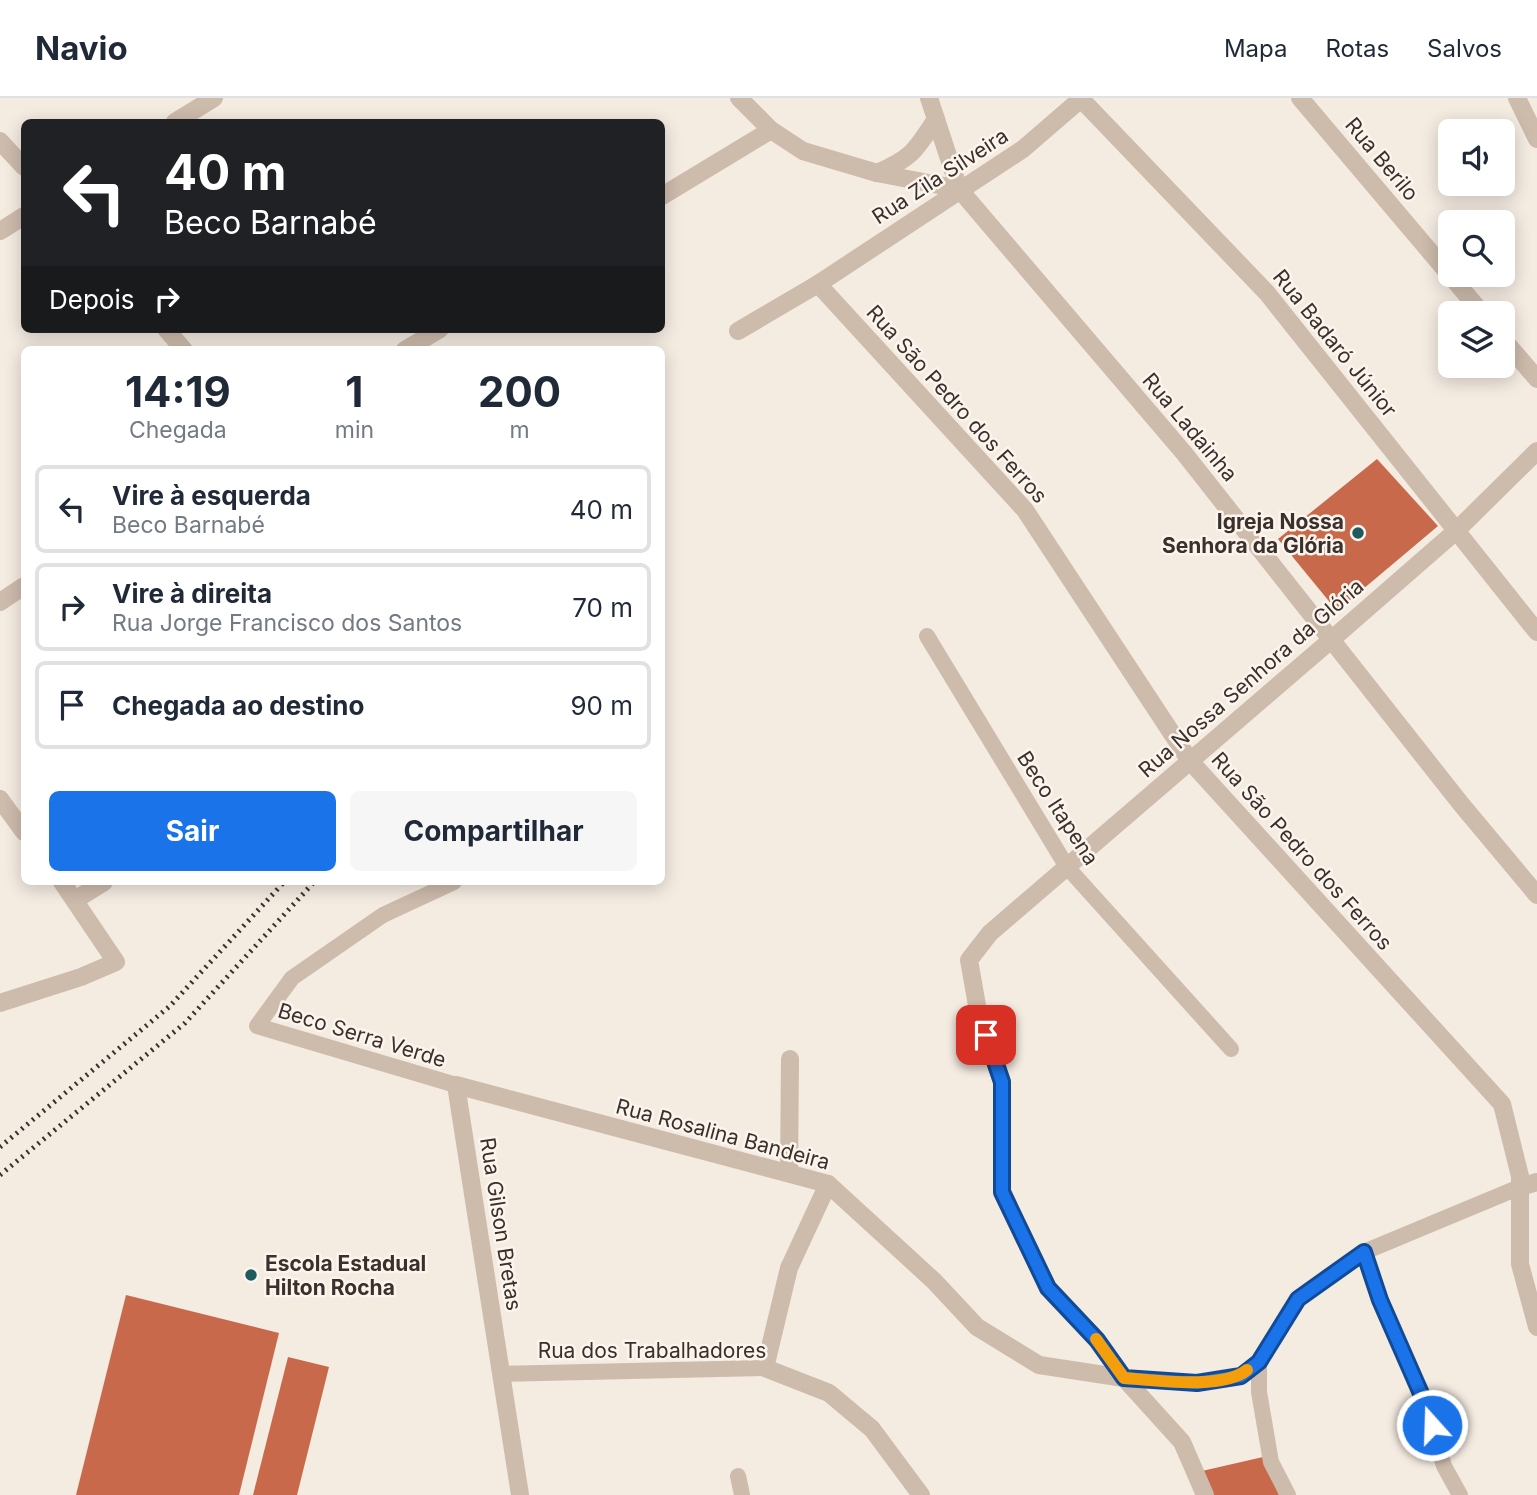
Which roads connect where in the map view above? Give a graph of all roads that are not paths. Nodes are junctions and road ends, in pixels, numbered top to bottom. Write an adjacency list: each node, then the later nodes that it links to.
1 (214, 98): 8 (street)
2 (739, 98): 9 (street)
3 (929, 98): 7 (street)
4 (1300, 98): 19 (street, Rua Berilo)
5 (1517, 98): 10 (street)
6 (1081, 99): 14 (street, Rua Zila Silveira); 26 (street, Rua Badaró Júnior)
7 (936, 118): 13 (street); 14 (street)
8 (180, 119)
9 (771, 130): 13 (street); 15 (street)
10 (1537, 139)
11 (0, 141): 12 (street)
12 (21, 164)
13 (877, 173): 14 (street)
14 (960, 189): 18 (street, Rua Zila Silveira); 31 (street, Rua Ladainha)
15 (665, 194)
16 (21, 218): 17 (street)
17 (0, 231)
18 (818, 284): 20 (street); 32 (street, Rua São Pedro dos Ferros)
19 (1472, 301)
20 (738, 331)
21 (433, 333): 22 (street)
22 (412, 346)
23 (1515, 353): 24 (street)
24 (1537, 379)
25 (1537, 451): 26 (street, Rua Nossa Senhora da Glória)
26 (1456, 531): 29 (street, Rua Badaró Júnior); 31 (street, Rua Nossa Senhora da Glória)
27 (21, 588): 28 (street)
28 (0, 602)
29 (1537, 632)
30 (927, 636): 35 (lane, Beco Itapena)
31 (1331, 640): 32 (street, Rua Nossa Senhora da Glória); 39 (street, Rua Ladainha)
32 (1190, 761): 35 (street, Rua Nossa Senhora da Glória); 47 (street, Rua São Pedro dos Ferros)
33 (0, 799): 34 (street)
34 (21, 828)
35 (1067, 867): 42 (lane, Beco Itapena); 53 (street, Rua Nossa Senhora da Glória)
36 (64, 885): 40 (street)
37 (99, 885): 40 (street)
38 (448, 885): 44 (lane, Beco Serra Verde)
39 (1537, 895)
40 (75, 901): 41 (street)
41 (0, 1003)
42 (1231, 1049)
43 (790, 1059): 45 (street)
44 (456, 1085): 45 (street, Rua Rosalina Bandeira); 52 (street, Rua Gilson Bretas)
45 (789, 1173): 46 (street, Rua Rosalina Bandeira)
46 (828, 1184): 51 (street); 53 (street, Rua Rosalina Bandeira)
47 (1529, 1185): 48 (lane); 49 (street, Rua São Pedro dos Ferros)
48 (1364, 1252): 50 (lane); 60 (lane)
49 (1537, 1327)
50 (1259, 1362): 53 (lane); 59 (lane)
51 (765, 1368): 52 (lane, Rua dos Trabalhadores); 57 (street, Rua dos Trabalhadores)
52 (501, 1374): 55 (street, Rua Gilson Bretas)
53 (1124, 1378): 58 (street)
54 (738, 1476): 56 (lane)
55 (520, 1495)
56 (742, 1495)
57 (921, 1495)
58 (1205, 1495)
59 (1288, 1495)
60 (1460, 1495)

